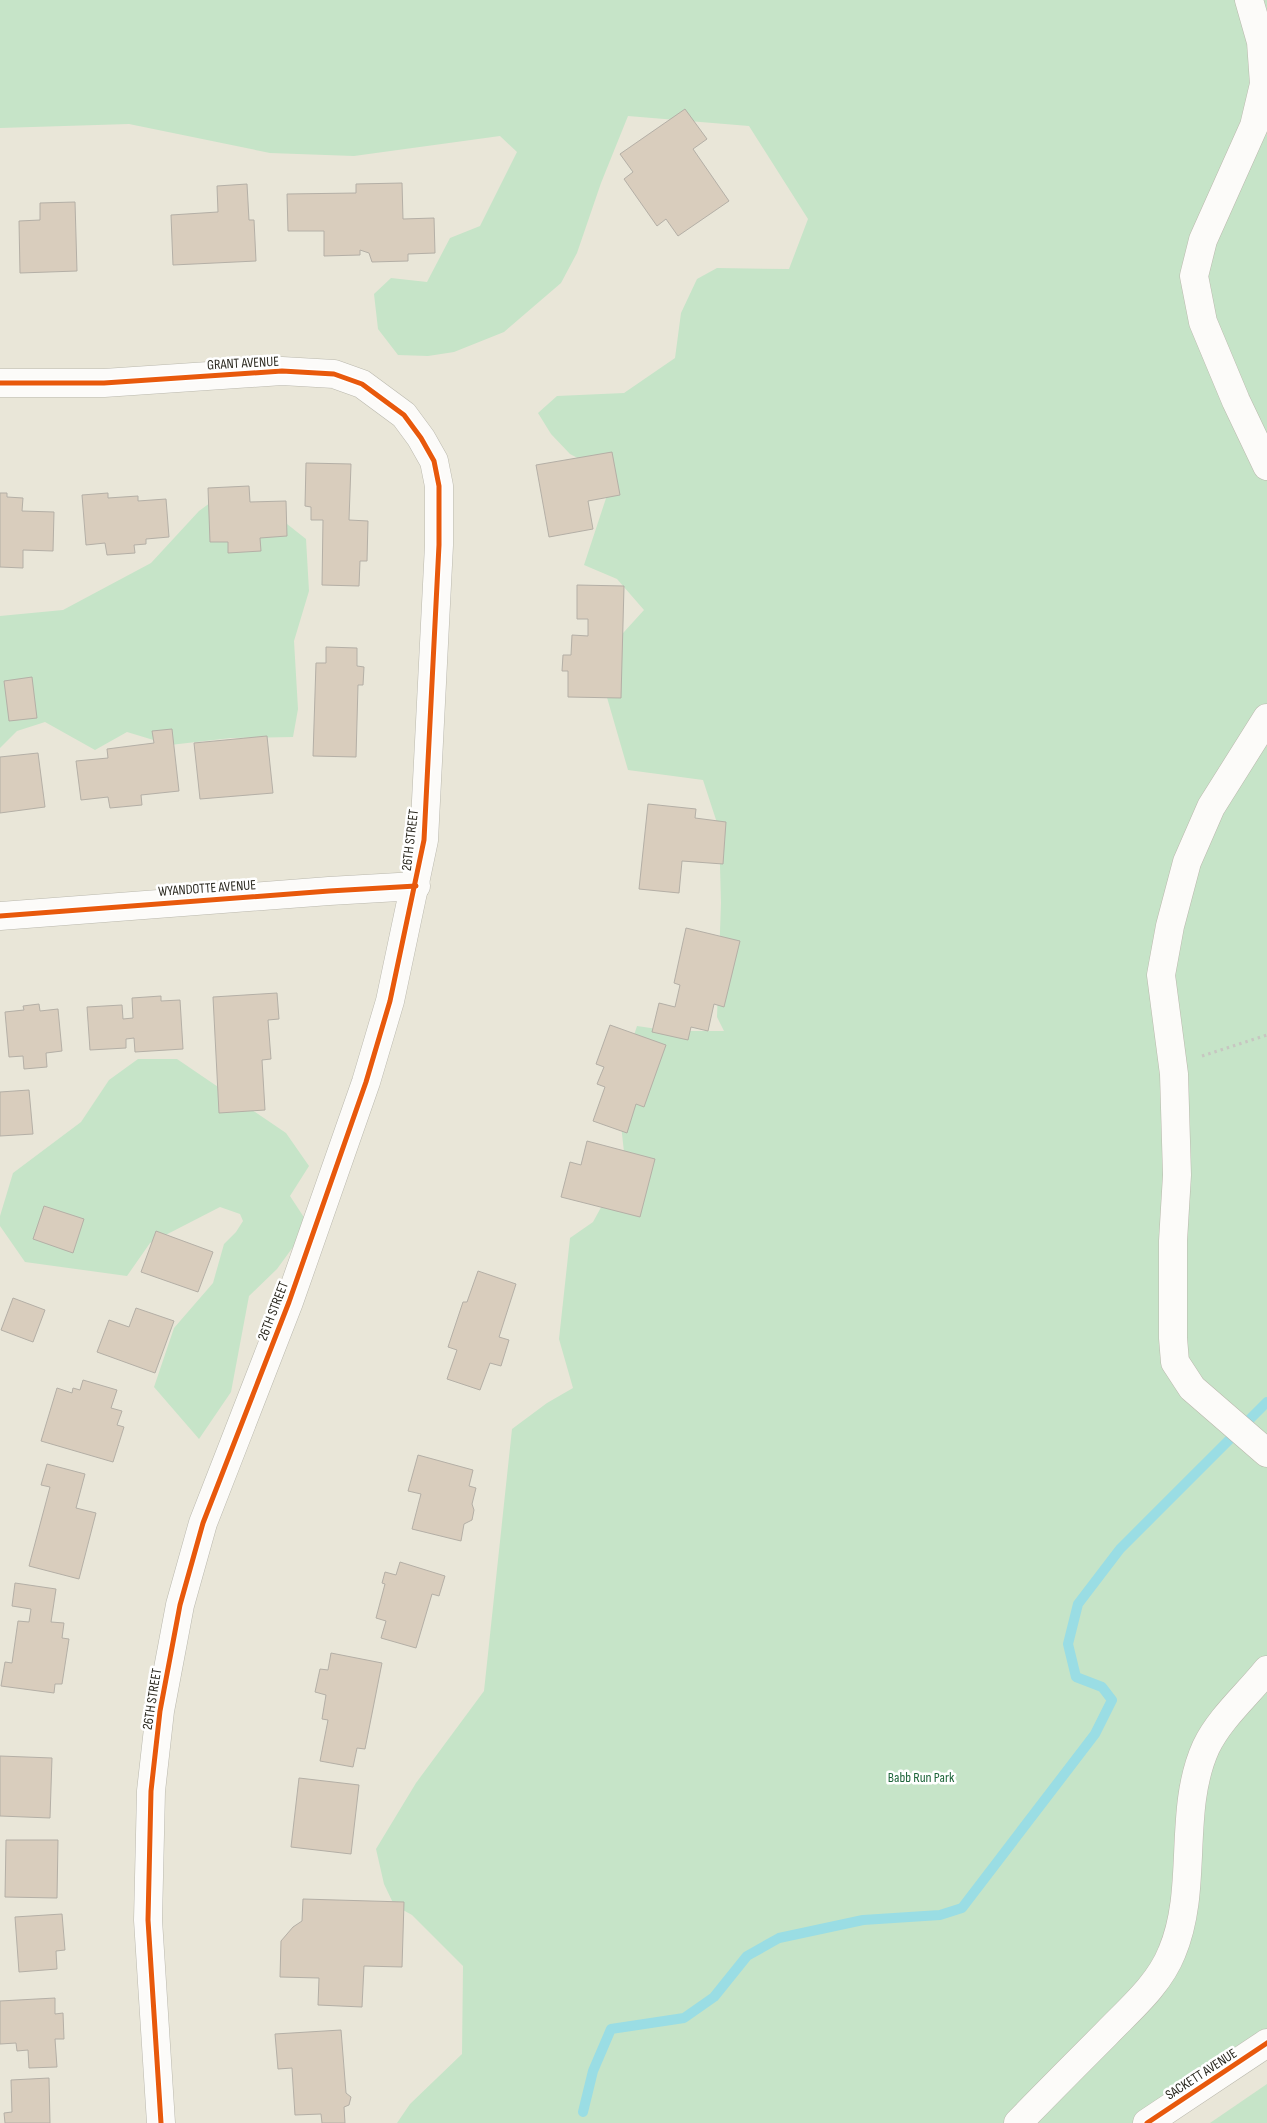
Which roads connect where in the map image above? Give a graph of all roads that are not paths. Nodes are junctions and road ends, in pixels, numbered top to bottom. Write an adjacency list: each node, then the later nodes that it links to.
1 (1249, 0): 3 (street)
2 (0, 383): 4 (street, GRANT AVENUE)
3 (1267, 466)
4 (439, 508): 6 (street, 26TH STREET)
5 (1267, 718): 8 (street)
6 (416, 886): 7 (street, WYANDOTTE AVENUE); 11 (street, 26TH STREET)
7 (0, 916)
8 (1267, 1453)
9 (1267, 1670): 12 (street)
10 (1267, 2043): 13 (street, SACKETT AVENUE)
11 (161, 2123)
12 (1018, 2123)
13 (1147, 2123)

